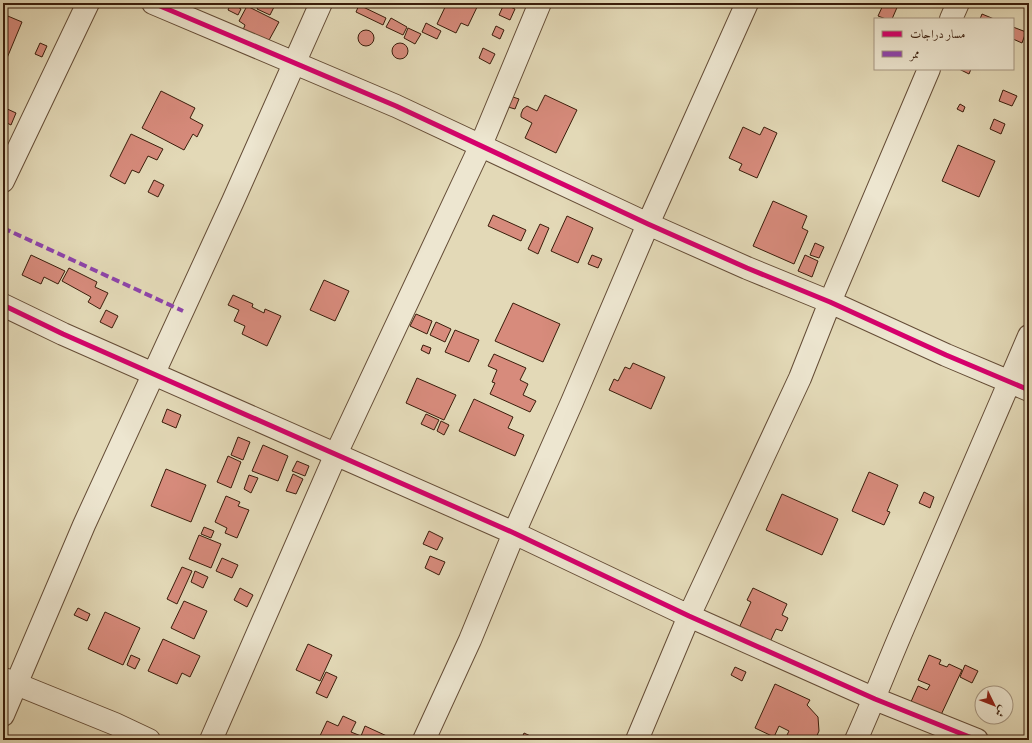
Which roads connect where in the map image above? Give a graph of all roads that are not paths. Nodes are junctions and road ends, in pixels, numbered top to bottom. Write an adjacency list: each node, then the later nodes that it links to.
1 (88, 3): 11 (street)
2 (152, 3): 8 (street)
3 (321, 3): 8 (street)
4 (540, 3): 10 (street)
5 (748, 3): 12 (street)
6 (958, 3): 7 (street)
7 (951, 18)
8 (294, 63): 10 (street); 16 (street)
9 (929, 70): 13 (street)
10 (481, 145): 12 (street); 18 (street)
11 (3, 181)
12 (648, 224): 13 (street); 19 (street)
13 (830, 302): 17 (street); 20 (street)
14 (3, 305): 16 (street)
15 (1029, 336): 17 (street)
16 (155, 373): 18 (street); 21 (street)
17 (1019, 386): 22 (street)
18 (336, 454): 19 (street); 25 (street)
19 (514, 533): 20 (street); 26 (street)
20 (689, 616): 22 (street); 27 (street)
21 (10, 681): 23 (street); 24 (street)
22 (874, 699): 28 (street); 29 (street)
23 (3, 715)
24 (150, 740)
25 (211, 740)
26 (424, 740)
27 (637, 740)
28 (856, 740)
29 (977, 740)

